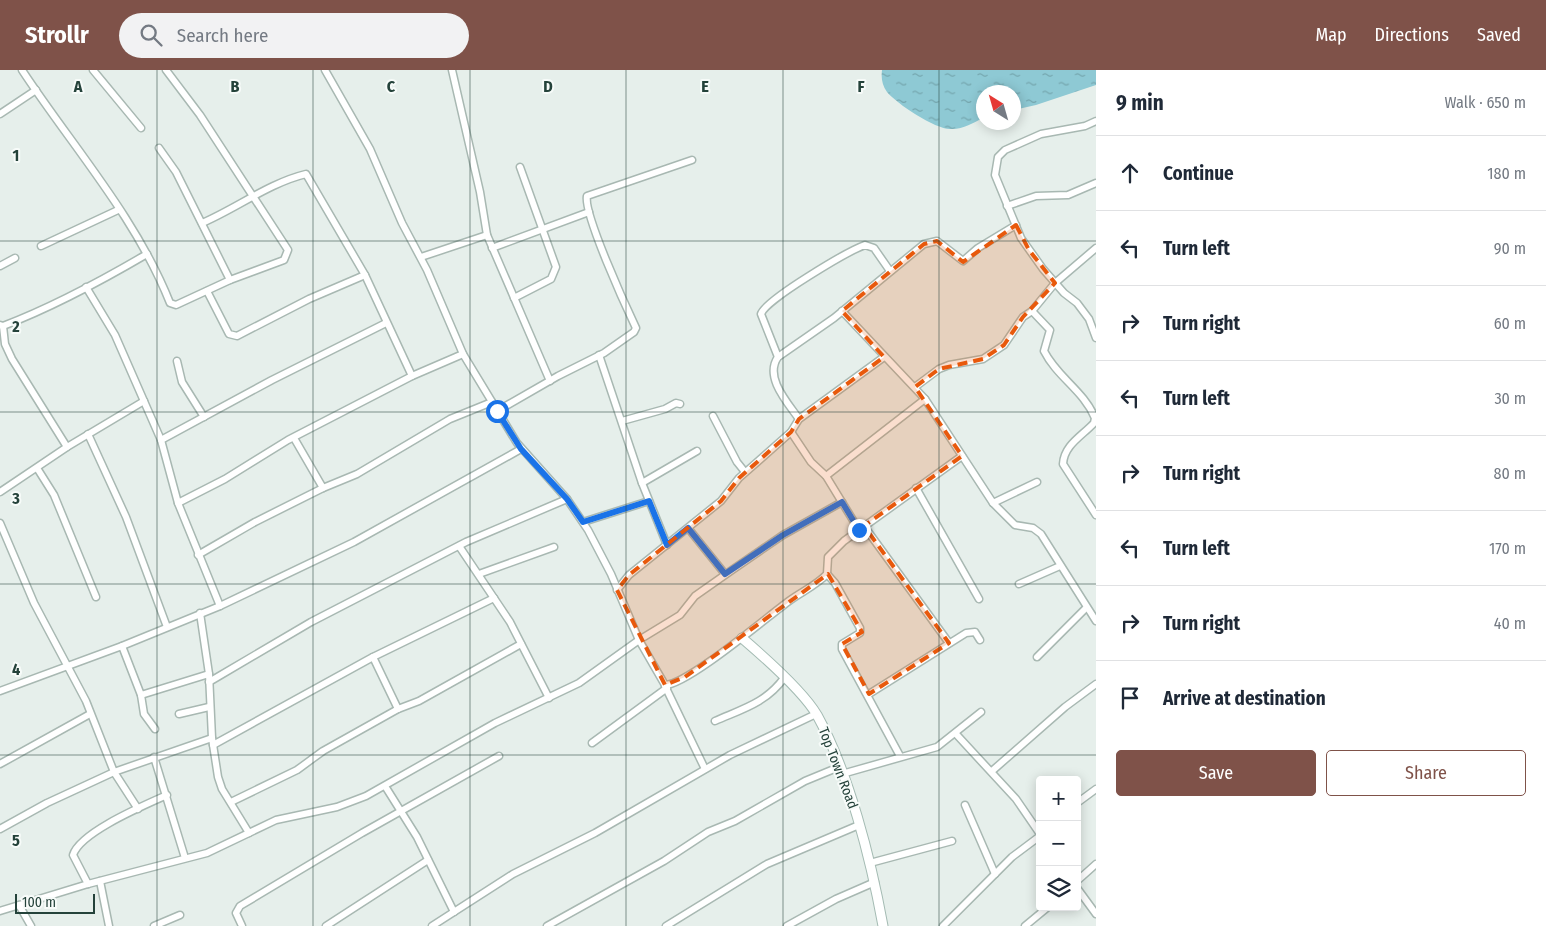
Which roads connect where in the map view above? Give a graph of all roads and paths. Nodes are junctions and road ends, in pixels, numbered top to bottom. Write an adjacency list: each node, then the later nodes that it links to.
1 (22, 70): 6 (street)
2 (93, 70): 9 (street)
3 (166, 70): 14 (street)
4 (325, 70): 26 (street)
5 (452, 70): 21 (street)
6 (36, 90): 7 (street); 16 (street)
7 (0, 114)
8 (1096, 122): 15 (street)
9 (141, 128)
10 (160, 148): 18 (street)
11 (692, 160): 17 (street)
12 (520, 168): 20 (street)
13 (1096, 183): 15 (street)
14 (253, 196): 18 (street); 30 (street); 31 (street)
15 (1007, 206): 19 (street)
16 (118, 210): 22 (street); 25 (street)
17 (589, 212): 20 (street); 42 (street)
18 (202, 223): 31 (street)
19 (1016, 225): 29 (street); 32 (street)
20 (544, 229): 23 (street); 35 (street)
21 (487, 235): 23 (street); 26 (street)
22 (41, 246)
23 (492, 248): 35 (street)
24 (1096, 248): 32 (street)
25 (147, 254): 33 (street); 34 (street)
26 (421, 257): 41 (street)
27 (15, 258): 28 (street)
28 (0, 266)
29 (890, 272): 36 (street); 43 (street)
30 (365, 275): 34 (street); 38 (street)
31 (230, 280): 34 (street)
32 (1055, 283): 37 (street); 40 (street)
33 (86, 287): 39 (street); 50 (street)
34 (207, 291)
35 (514, 298): 47 (street)
36 (842, 311): 43 (street); 44 (street)
37 (1032, 311): 48 (street); 79 (street)
38 (386, 324): 46 (street); 55 (street)
39 (2, 326): 62 (street)
40 (1096, 338)
41 (463, 354): 46 (street); 51 (street)
42 (599, 355): 47 (street); 57 (street)
43 (778, 357): 56 (street)
44 (884, 357): 48 (street); 56 (street)
45 (177, 361): 55 (street)
46 (412, 376): 60 (street)
47 (550, 381): 53 (street)
48 (915, 387): 49 (street)
49 (925, 399): 65 (street); 68 (street)
50 (144, 401): 59 (street); 61 (street)
51 (492, 402): 53 (street); 71 (street)
52 (680, 404): 57 (street)
53 (497, 411): 63 (street)
54 (713, 416): 67 (street)
55 (204, 417): 61 (street)
56 (799, 419): 58 (street)
57 (622, 421): 70 (street)
58 (791, 432): 67 (street); 68 (street)
59 (88, 434): 62 (street); 101 (street)
60 (294, 438): 71 (street); 77 (street)
61 (161, 440): 77 (street)
62 (67, 447): 66 (street)
63 (521, 449): 74 (street); 97 (street)
64 (697, 451): 70 (street)
65 (962, 456): 72 (street); 78 (street)
66 (37, 468): 73 (street); 94 (street)
67 (745, 472): 82 (street)
68 (826, 476): 76 (street)
69 (1037, 482): 78 (street)
70 (642, 483): 75 (street)
71 (323, 488): 87 (street)
72 (916, 488): 83 (street); 96 (street)
73 (0, 492)
74 (567, 499): 80 (street); 85 (street)
75 (649, 501): 80 (street); 84 (street)
76 (842, 502): 83 (street); 90 (street)
77 (178, 503): 87 (street)
78 (993, 503): 88 (street)
79 (1096, 516)
80 (583, 522): 93 (street)
81 (0, 523): 110 (street)
82 (688, 528): 84 (street); 90 (street)
83 (862, 528): 91 (street); 105 (street)
84 (667, 545): 93 (street)
85 (459, 546): 89 (street); 113 (street)
86 (554, 547): 89 (street)
87 (198, 555): 97 (street)
88 (1060, 566): 92 (street); 98 (street)
89 (479, 574): 95 (street)
90 (725, 574): 103 (street)
91 (826, 574): 102 (street); 118 (street)
92 (1019, 584)
93 (617, 590): 103 (street)
94 (96, 597)
95 (494, 598): 106 (street); 108 (street)
96 (979, 599)
97 (220, 606): 99 (street)
98 (1086, 608): 100 (street); 109 (street)
99 (200, 613): 101 (street); 111 (street)
100 (1096, 621)
101 (167, 627): 107 (street)
102 (742, 638): 112 (street, Top Town Road); 115 (street)
103 (639, 640): 115 (street); 119 (street)
104 (980, 640): 105 (street)
105 (950, 643): 118 (street)
106 (521, 644): 119 (street); 121 (street)
107 (122, 646): 110 (street); 117 (street)
108 (373, 657): 121 (street); 131 (street)
109 (1037, 657)
110 (68, 666): 116 (street); 123 (street)
111 (208, 674): 113 (street); 117 (street)
112 (784, 678): 125 (street, Top Town Road); 126 (street)
113 (209, 682): 120 (street)
114 (1096, 685): 138 (street)
115 (666, 686): 130 (street); 136 (street)
116 (0, 691)
117 (141, 694): 127 (street)
118 (869, 694): 133 (street)
119 (549, 698): 140 (street)
120 (209, 707): 124 (street); 129 (street)
121 (398, 710): 144 (street)
122 (981, 712): 128 (street)
123 (90, 714): 135 (street); 139 (street)
124 (180, 714)
125 (816, 714): 136 (street); 137 (street, Top Town Road)
126 (715, 721)
127 (155, 729)
128 (956, 734): 133 (street); 138 (street)
129 (212, 738): 131 (street); 134 (street)
130 (592, 743)
131 (213, 745): 144 (street)
132 (499, 756): 147 (street)
133 (900, 756): 137 (street)
134 (154, 757): 139 (street); 142 (street)
135 (0, 764)
136 (705, 768): 167 (street)
137 (841, 770): 148 (street, Top Town Road); 176 (street)
138 (992, 771): 150 (street)
139 (114, 772): 146 (street); 149 (street)
140 (384, 786): 147 (street); 151 (street)
141 (1096, 789): 143 (street)
142 (168, 795): 146 (street); 154 (street)
143 (1081, 800)
144 (231, 802): 151 (street)
145 (965, 805): 158 (street)
146 (138, 809): 162 (street)
147 (400, 811): 155 (street); 173 (street)
148 (859, 826): 156 (street, Top Town Road); 177 (street)
149 (0, 829)
150 (1036, 829)
151 (249, 833): 154 (street)
152 (1036, 838): 158 (street)
153 (952, 841): 156 (street)
154 (185, 858): 160 (street)
155 (428, 860): 167 (street); 174 (street)
156 (870, 863): 161 (street, Top Town Road)
157 (1096, 864): 159 (street)
158 (995, 874): 180 (street)
159 (1081, 877)
160 (100, 881): 162 (street); 171 (street)
161 (875, 882): 178 (street); 179 (street, Top Town Road)
162 (88, 884): 164 (street)
163 (1081, 893): 168 (street)
164 (19, 905): 165 (street); 170 (street)
165 (0, 911)
166 (1043, 911): 181 (street)
167 (454, 912): 175 (street)
168 (1096, 914)
169 (180, 915): 172 (street)
170 (31, 926)
171 (109, 926)
172 (154, 926)
173 (242, 926)
174 (326, 926)
175 (432, 926)
176 (546, 926)
177 (666, 926)
178 (787, 926)
179 (883, 926)
180 (943, 926)
181 (1025, 926)

